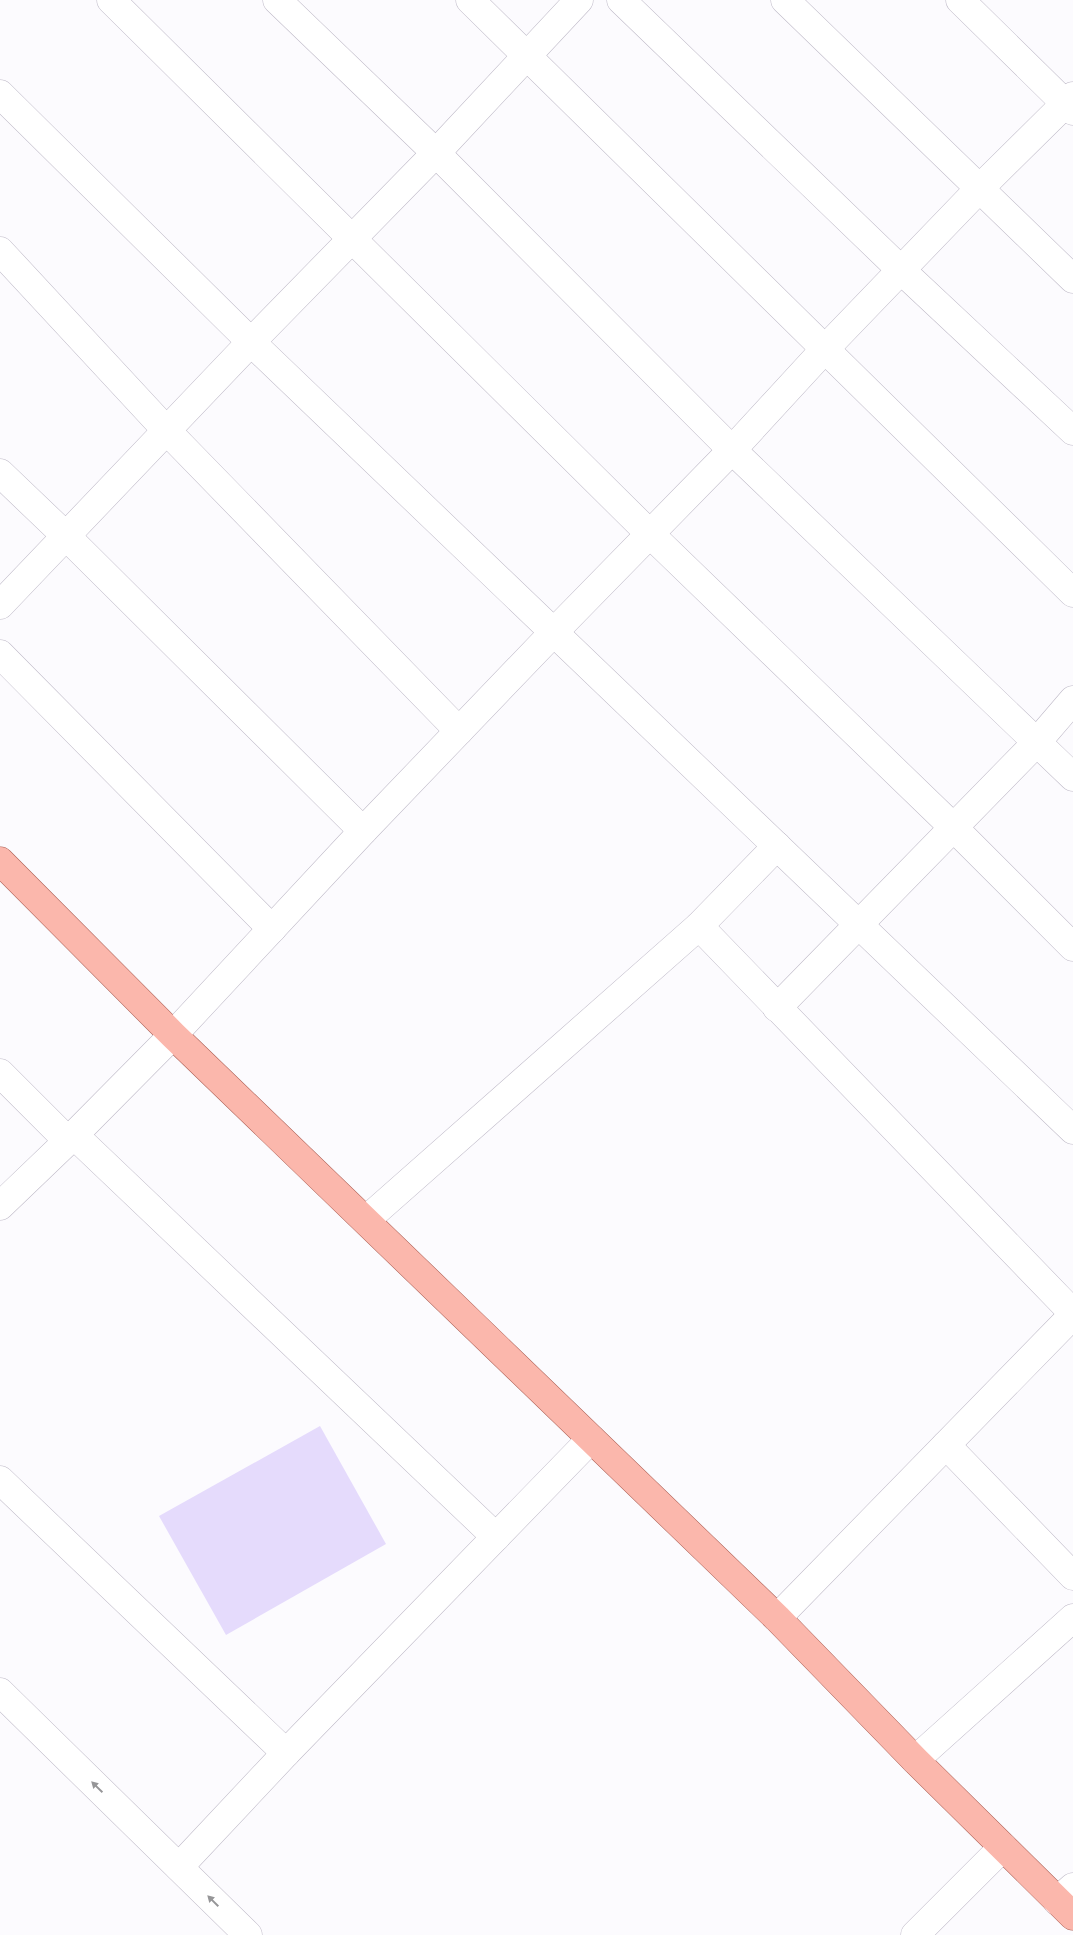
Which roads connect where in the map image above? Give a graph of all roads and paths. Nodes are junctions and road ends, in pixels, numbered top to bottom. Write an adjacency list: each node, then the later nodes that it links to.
1 (110, 0): 13 (street)
2 (277, 0): 11 (street)
3 (470, 0): 8 (street)
4 (579, 0): 8 (street)
5 (621, 0): 15 (street)
6 (785, 0): 12 (street)
7 (960, 0): 10 (street)
8 (527, 55): 11 (street); 18 (street)
9 (0, 94): 17 (street)
10 (1071, 104): 12 (street)
11 (436, 153): 13 (street); 21 (street)
12 (979, 189): 15 (street); 16 (street)
13 (353, 238): 17 (street); 23 (street)
14 (0, 251): 19 (street)
15 (901, 270): 18 (street); 20 (street)
16 (1073, 279)
17 (252, 342): 19 (street); 27 (street)
18 (824, 350): 21 (street); 25 (street)
19 (167, 431): 24 (street); 30 (street)
20 (1073, 431)
21 (732, 450): 23 (street); 31 (street)
22 (0, 472): 24 (street)
23 (650, 534): 27 (street); 33 (street)
24 (66, 536): 26 (street); 34 (street)
25 (1073, 593)
26 (0, 605)
27 (553, 633): 30 (street); 35 (street)
28 (0, 654): 39 (street)
29 (1073, 700): 31 (street)
30 (459, 731): 34 (street)
31 (1037, 742): 32 (street); 33 (street)
32 (1073, 777)
33 (953, 827): 37 (street); 40 (street)
34 (363, 831): 39 (street)
35 (776, 846): 37 (street); 38 (street)
36 (0, 861): 42 (main road)
37 (858, 925): 41 (street); 44 (street)
38 (700, 926): 41 (street); 47 (street)
39 (272, 928): 42 (street)
40 (1073, 947)
41 (777, 1008): 48 (street)
42 (173, 1035): 45 (street); 47 (main road)
43 (0, 1073): 45 (street)
44 (1073, 1130)
45 (71, 1138): 46 (street); 52 (street)
46 (0, 1206)
47 (366, 1220): 49 (main road)
48 (1073, 1314): 50 (street)
49 (591, 1439): 52 (street); 54 (main road)
50 (946, 1445): 53 (street); 54 (street)
51 (0, 1480): 57 (street)
52 (496, 1537): 57 (street)
53 (1073, 1576)
54 (777, 1618): 58 (main road)
55 (1073, 1618): 58 (street)
56 (0, 1692): 60 (street, one-way to 56)
57 (286, 1753): 60 (street)
58 (914, 1760): 59 (main road)
59 (1003, 1847): 61 (main road); 63 (street)
60 (179, 1867): 62 (street, one-way to 60)
61 (1068, 1902)
62 (248, 1935)
63 (915, 1935)

